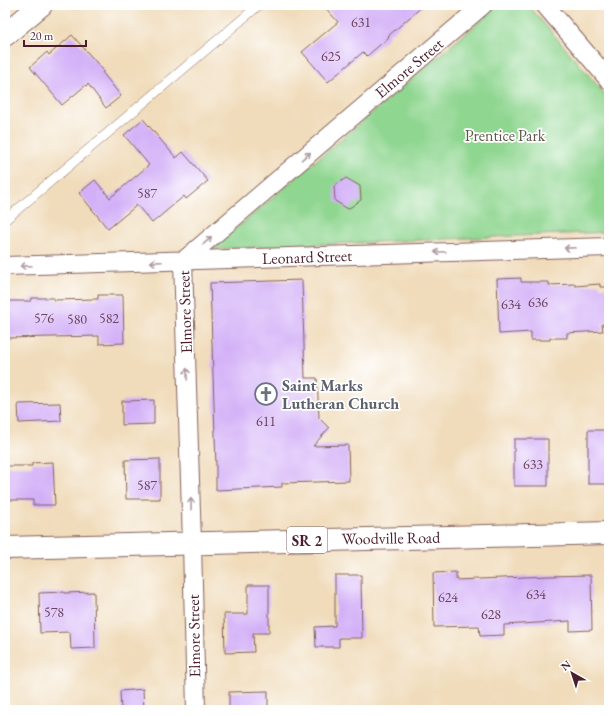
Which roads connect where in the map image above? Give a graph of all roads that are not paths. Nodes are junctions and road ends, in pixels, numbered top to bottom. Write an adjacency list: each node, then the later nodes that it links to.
1 (41, 5): 5 (main road)
2 (259, 5): 7 (lane)
3 (483, 5): 9 (street, Elmore Street, one-way to 3)
4 (545, 5): 6 (street)
5 (5, 35)
6 (609, 80)
7 (5, 220)
8 (609, 247): 9 (street, Leonard Street, one-way to 9)
9 (183, 261): 10 (street, Leonard Street, one-way to 10); 12 (street, Elmore Street, one-way to 9)
10 (5, 266)
11 (609, 533): 12 (main road, Woodville Road / SR 2)
12 (192, 543): 13 (main road, Woodville Road / SR 2); 14 (street, Elmore Street)
13 (5, 548)
14 (196, 710)

